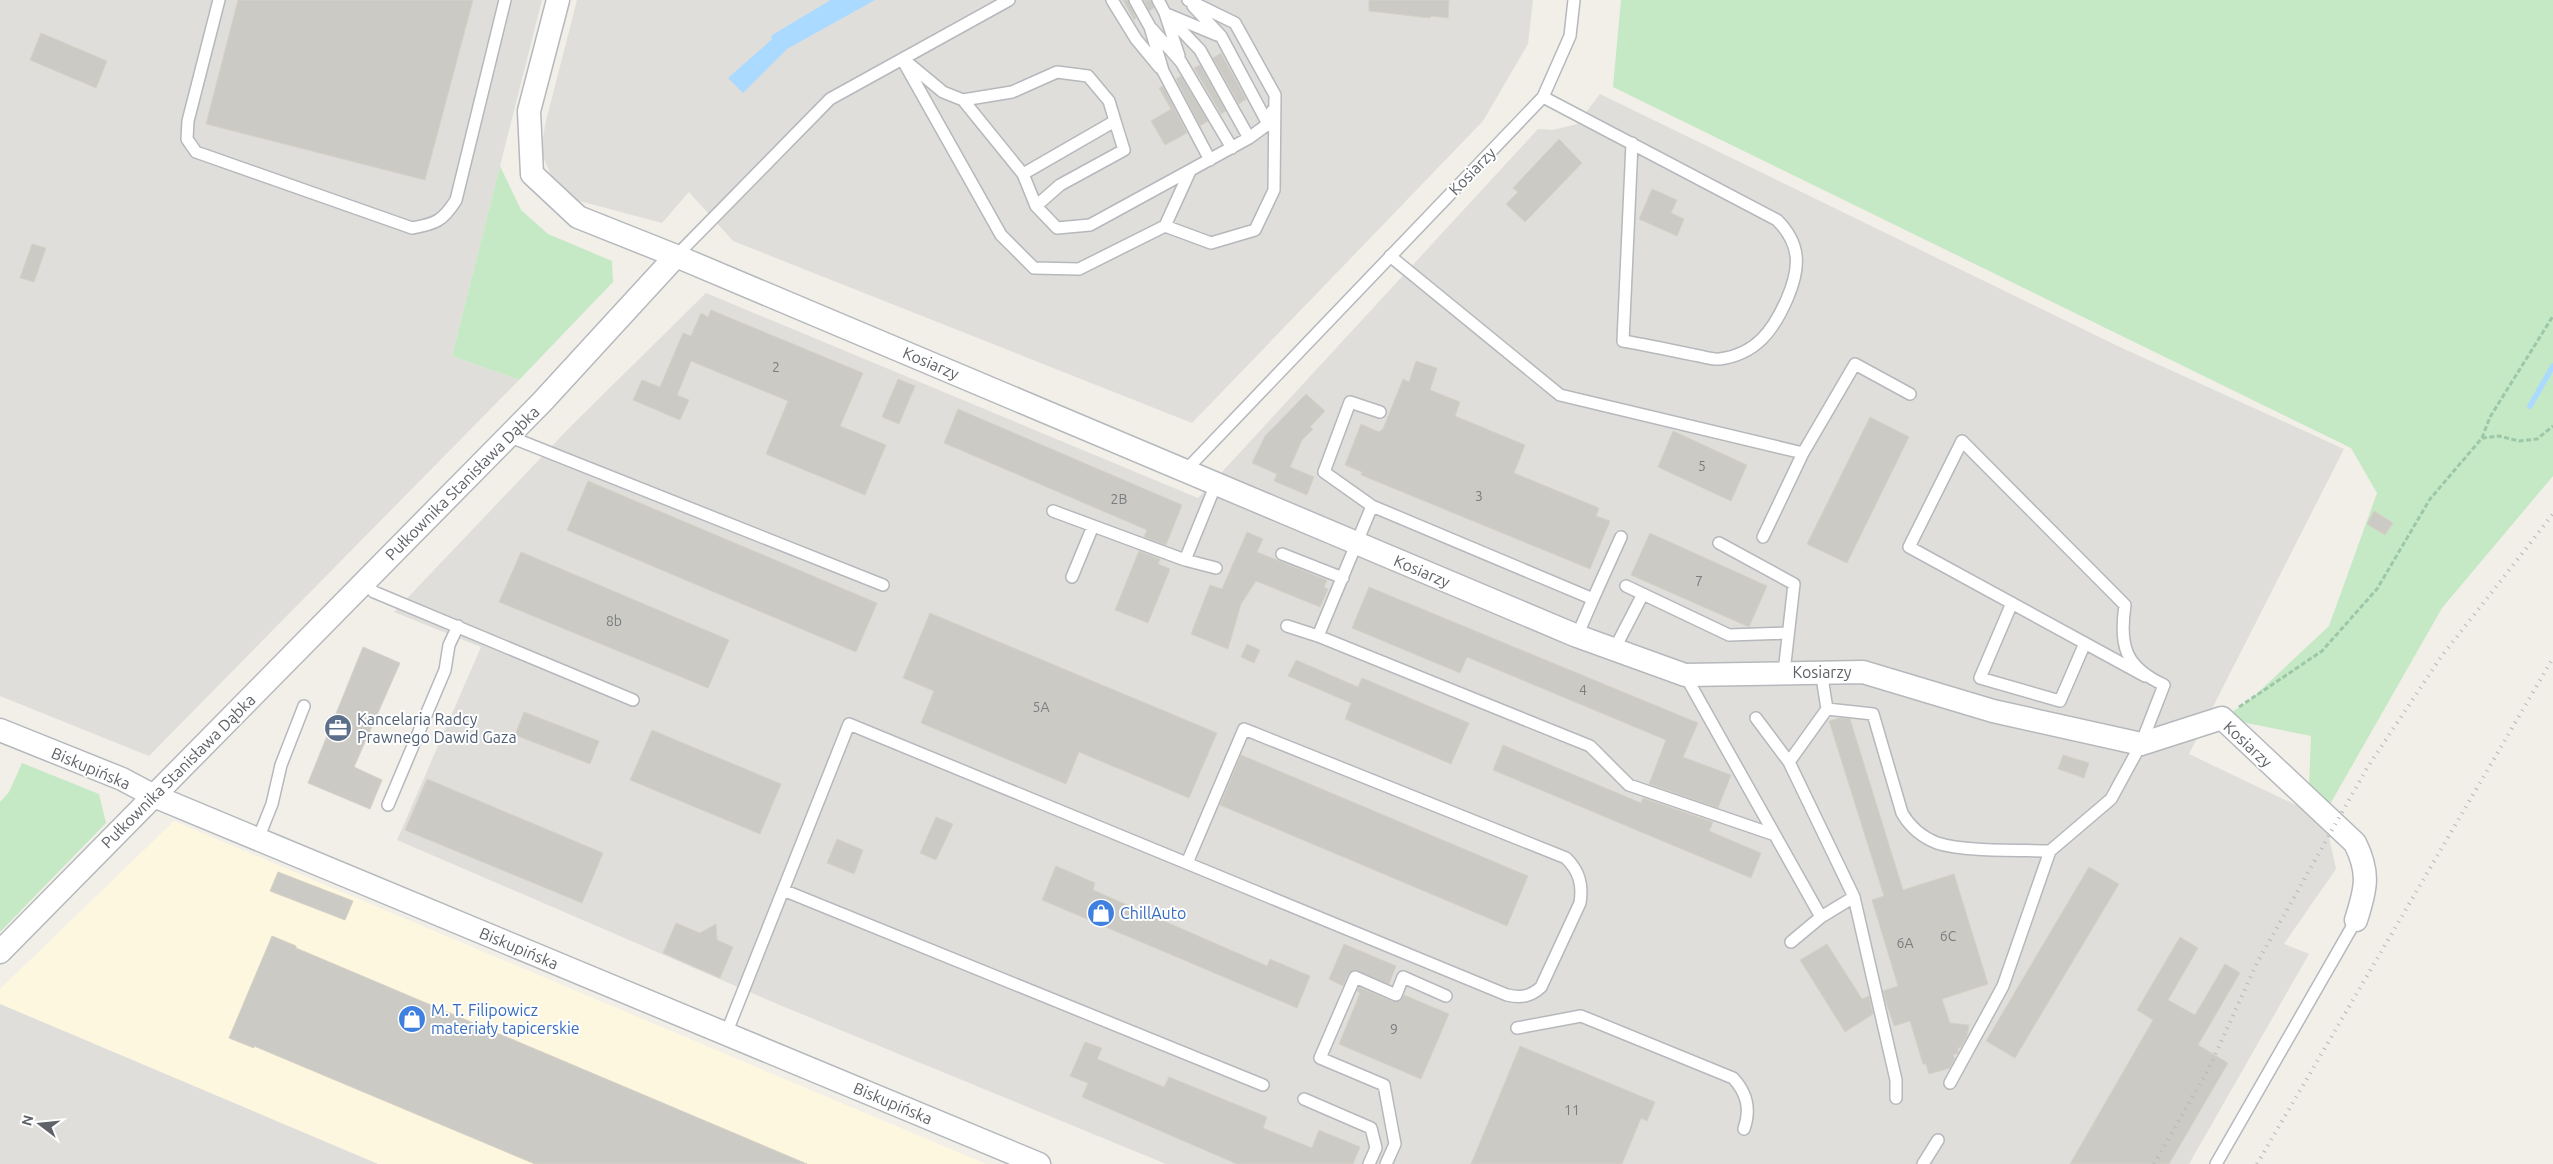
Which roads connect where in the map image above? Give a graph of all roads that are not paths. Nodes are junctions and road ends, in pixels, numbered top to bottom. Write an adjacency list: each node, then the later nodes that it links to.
1 (219, 0): 2 (lane)
2 (505, 0)
3 (558, 0): 31 (street)
4 (1009, 0): 15 (lane)
5 (1112, 0): 17 (lane)
6 (1134, 0): 12 (lane)
7 (1158, 0): 10 (lane)
8 (1188, 0): 11 (lane); 13 (lane); 18 (lane)
9 (1574, 0): 19 (lane, Kosiarzy)
10 (1165, 13): 11 (lane); 14 (lane); 16 (lane)
11 (1195, 25): 13 (lane); 14 (lane)
12 (1150, 27): 16 (lane); 17 (lane)
13 (1221, 36): 22 (lane)
14 (1200, 50): 23 (lane)
15 (902, 58): 20 (lane); 30 (lane); 31 (lane)
16 (1181, 62): 25 (lane)
17 (1163, 71): 26 (lane)
18 (1275, 95): 22 (lane); 30 (lane)
19 (1543, 97): 24 (lane); 32 (lane, Kosiarzy)
20 (963, 100): 21 (lane); 28 (lane)
21 (1115, 121): 28 (lane); 29 (lane)
22 (1268, 124): 23 (lane)
23 (1249, 138): 25 (lane)
24 (1632, 143): 24 (lane)
25 (1232, 148): 26 (lane)
26 (1210, 160): 27 (lane)
27 (1190, 171): 29 (lane); 30 (lane)
28 (1023, 174): 29 (lane)
29 (1036, 206)
30 (1165, 226)
31 (676, 256): 35 (street, Pułkownika Stanisława Dąbka); 37 (street, Kosiarzy)
32 (1390, 256): 36 (lane); 37 (lane, Kosiarzy)
33 (1910, 394): 36 (lane)
34 (1380, 412): 39 (lane)
35 (508, 436): 51 (street, Pułkownika Stanisława Dąbka); 52 (lane)
36 (1803, 453): 43 (lane)
37 (1185, 470): 38 (street, Kosiarzy)
38 (1216, 484): 45 (street, Kosiarzy); 47 (lane)
39 (1372, 506): 45 (lane); 55 (lane)
40 (1053, 511): 41 (lane)
41 (1093, 526): 47 (lane); 49 (lane)
42 (1620, 537): 55 (lane)
43 (1763, 537)
44 (1719, 543): 59 (lane)
45 (1357, 544): 50 (lane); 61 (street, Kosiarzy)
46 (1282, 554): 50 (lane)
47 (1185, 560): 48 (lane)
48 (1216, 568)
49 (1072, 577)
50 (1343, 578): 60 (lane)
51 (364, 582): 57 (lane); 75 (street, Pułkownika Stanisława Dąbka)
52 (883, 585)
53 (1626, 586): 54 (lane)
54 (1643, 594): 59 (lane); 63 (lane)
55 (1593, 599): 61 (lane)
56 (2012, 603): 62 (lane); 62 (lane); 67 (lane)
57 (458, 626): 68 (lane); 76 (lane)
58 (1288, 626): 60 (lane)
59 (1788, 633): 65 (lane)
60 (1318, 636): 77 (lane)
61 (1577, 636): 63 (street, Kosiarzy)
62 (2085, 643): 67 (lane)
63 (1614, 650): 66 (street, Kosiarzy)
64 (1821, 671): 65 (street, Kosiarzy); 70 (lane); 73 (street, Kosiarzy)
65 (1784, 672): 66 (street, Kosiarzy)
66 (1685, 675): 77 (lane)
67 (2145, 676): 73 (lane)
68 (633, 700)
69 (304, 706): 78 (lane)
70 (1828, 709): 74 (lane); 79 (lane)
71 (1756, 718): 74 (lane)
72 (0, 730): 75 (street, Biskupińska)
73 (2141, 744): 79 (lane); 84 (street, Kosiarzy)
74 (1789, 762): 82 (lane)
75 (154, 796): 78 (street, Biskupińska); 86 (street, Pułkownika Stanisława Dąbka)
76 (388, 805)
77 (1775, 836): 83 (lane)
78 (258, 839): 89 (street, Biskupińska)
79 (2050, 851): 90 (lane)
80 (1186, 863): 80 (lane); 81 (lane)
81 (783, 890): 89 (lane); 91 (lane)
82 (1854, 897): 83 (lane); 92 (lane)
83 (1821, 917): 85 (lane)
84 (2356, 920): 100 (lane)
85 (1791, 942)
86 (0, 952)
87 (1446, 996): 98 (lane)
88 (1517, 1028): 94 (lane)
89 (726, 1034): 96 (street, Biskupińska)
90 (1950, 1083)
91 (1263, 1084)
92 (1896, 1098)
93 (1304, 1099): 97 (lane)
94 (1744, 1129)
95 (1938, 1140): 99 (lane)
96 (1039, 1164)
97 (1369, 1164)
98 (1386, 1164)
99 (1923, 1164)
100 (2216, 1164)

